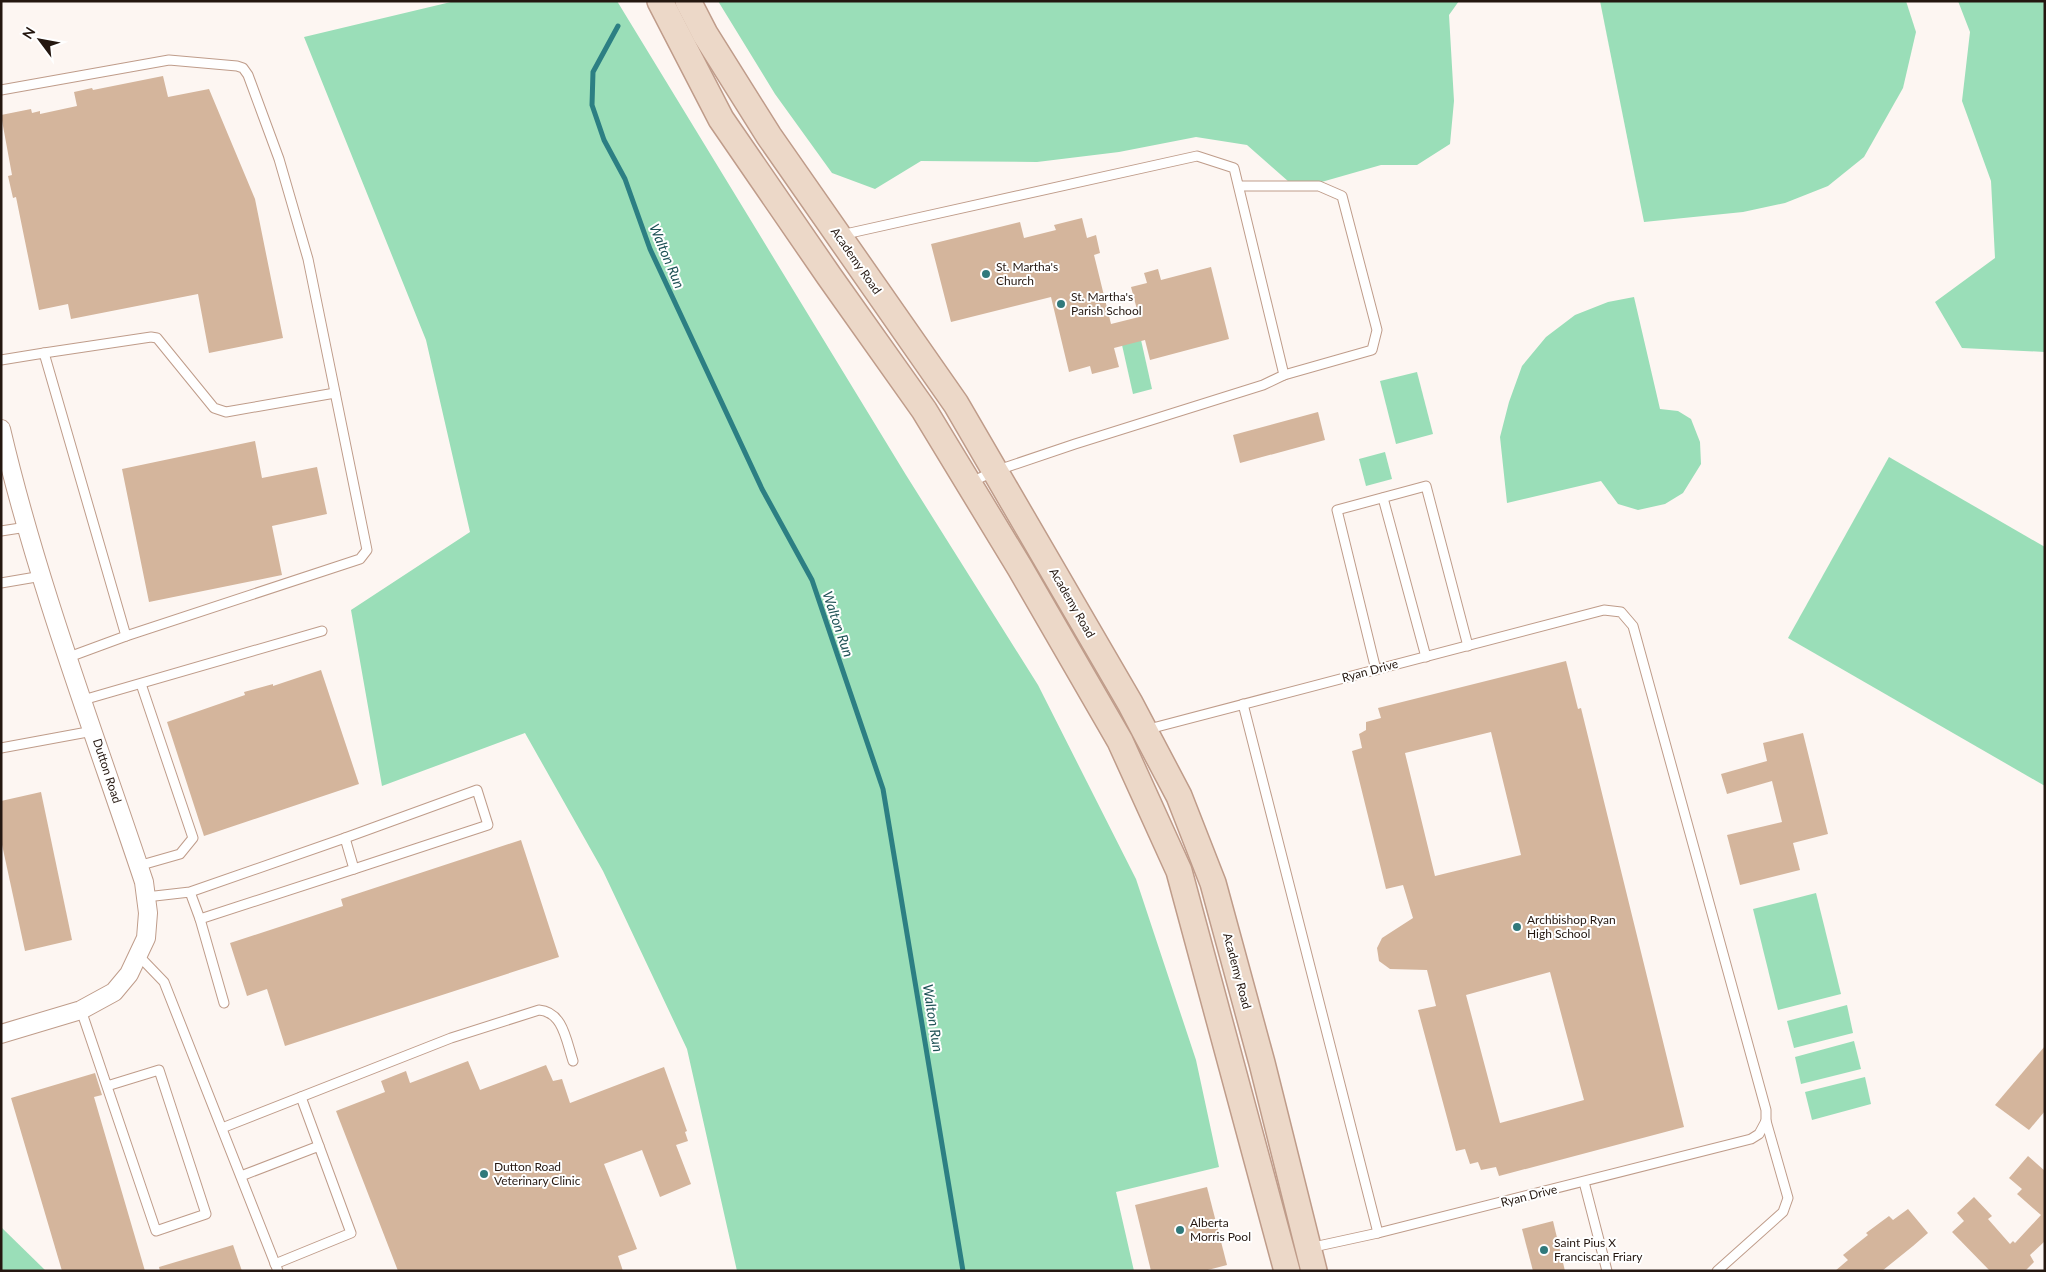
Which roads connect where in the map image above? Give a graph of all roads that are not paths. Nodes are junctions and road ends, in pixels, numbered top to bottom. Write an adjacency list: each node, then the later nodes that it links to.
1 (660, 1): 6 (main road, Academy Road)
2 (688, 1): 5 (main road, Academy Road)
3 (1, 90): 10 (lane)
4 (1239, 186): 5 (lane); 9 (lane); 9 (lane)
5 (839, 236): 6 (main road); 12 (main road, Academy Road)
6 (814, 253): 13 (main road, Academy Road)
7 (44, 353): 8 (lane); 10 (lane); 20 (lane)
8 (1, 360)
9 (1284, 374): 12 (lane)
10 (335, 394): 20 (lane)
11 (1, 429): 15 (street, Dutton Road)
12 (995, 471): 13 (lane); 29 (main road, Academy Road)
13 (969, 483): 29 (main road, Academy Road)
14 (1383, 498): 21 (lane); 23 (lane); 24 (lane)
15 (27, 527): 16 (lane); 17 (street, Dutton Road)
16 (1, 531)
17 (42, 576): 18 (lane); 22 (street, Dutton Road)
18 (1, 583)
19 (322, 631): 25 (lane)
20 (126, 636): 22 (lane)
21 (1468, 646): 23 (lane, Ryan Drive); 44 (lane, Ryan Drive)
22 (69, 657): 26 (street, Dutton Road)
23 (1426, 657): 24 (lane, Ryan Drive)
24 (1376, 670): 27 (lane, Ryan Drive)
25 (141, 684): 26 (lane); 32 (lane)
26 (83, 700): 28 (street, Dutton Road)
27 (1243, 704): 29 (lane, Ryan Drive); 49 (lane)
28 (93, 731): 30 (lane); 32 (street, Dutton Road)
29 (1132, 736): 50 (main road, Academy Road)
30 (1, 748)
31 (344, 838): 33 (lane); 33 (lane); 34 (lane)
32 (138, 866): 35 (street, Dutton Road)
33 (354, 869): 36 (lane)
34 (190, 892): 35 (lane); 36 (lane)
35 (146, 898): 37 (street, Dutton Road)
36 (200, 920): 38 (lane)
37 (138, 955): 39 (street, Dutton Road); 45 (lane)
38 (224, 1003)
39 (81, 1010): 40 (street, Dutton Road); 42 (lane)
40 (1, 1034)
41 (573, 1061): 43 (lane)
42 (107, 1086): 42 (lane)
43 (301, 1097): 45 (lane); 46 (lane)
44 (1766, 1121): 48 (lane, Ryan Drive); 53 (lane)
45 (222, 1128): 47 (lane)
46 (319, 1146): 47 (lane); 51 (lane)
47 (241, 1176): 51 (lane)
48 (1584, 1182): 49 (lane, Ryan Drive); 52 (lane)
49 (1378, 1233): 50 (lane, Ryan Drive)
50 (1297, 1257)
51 (276, 1267)
52 (1607, 1271)
53 (1717, 1271)

